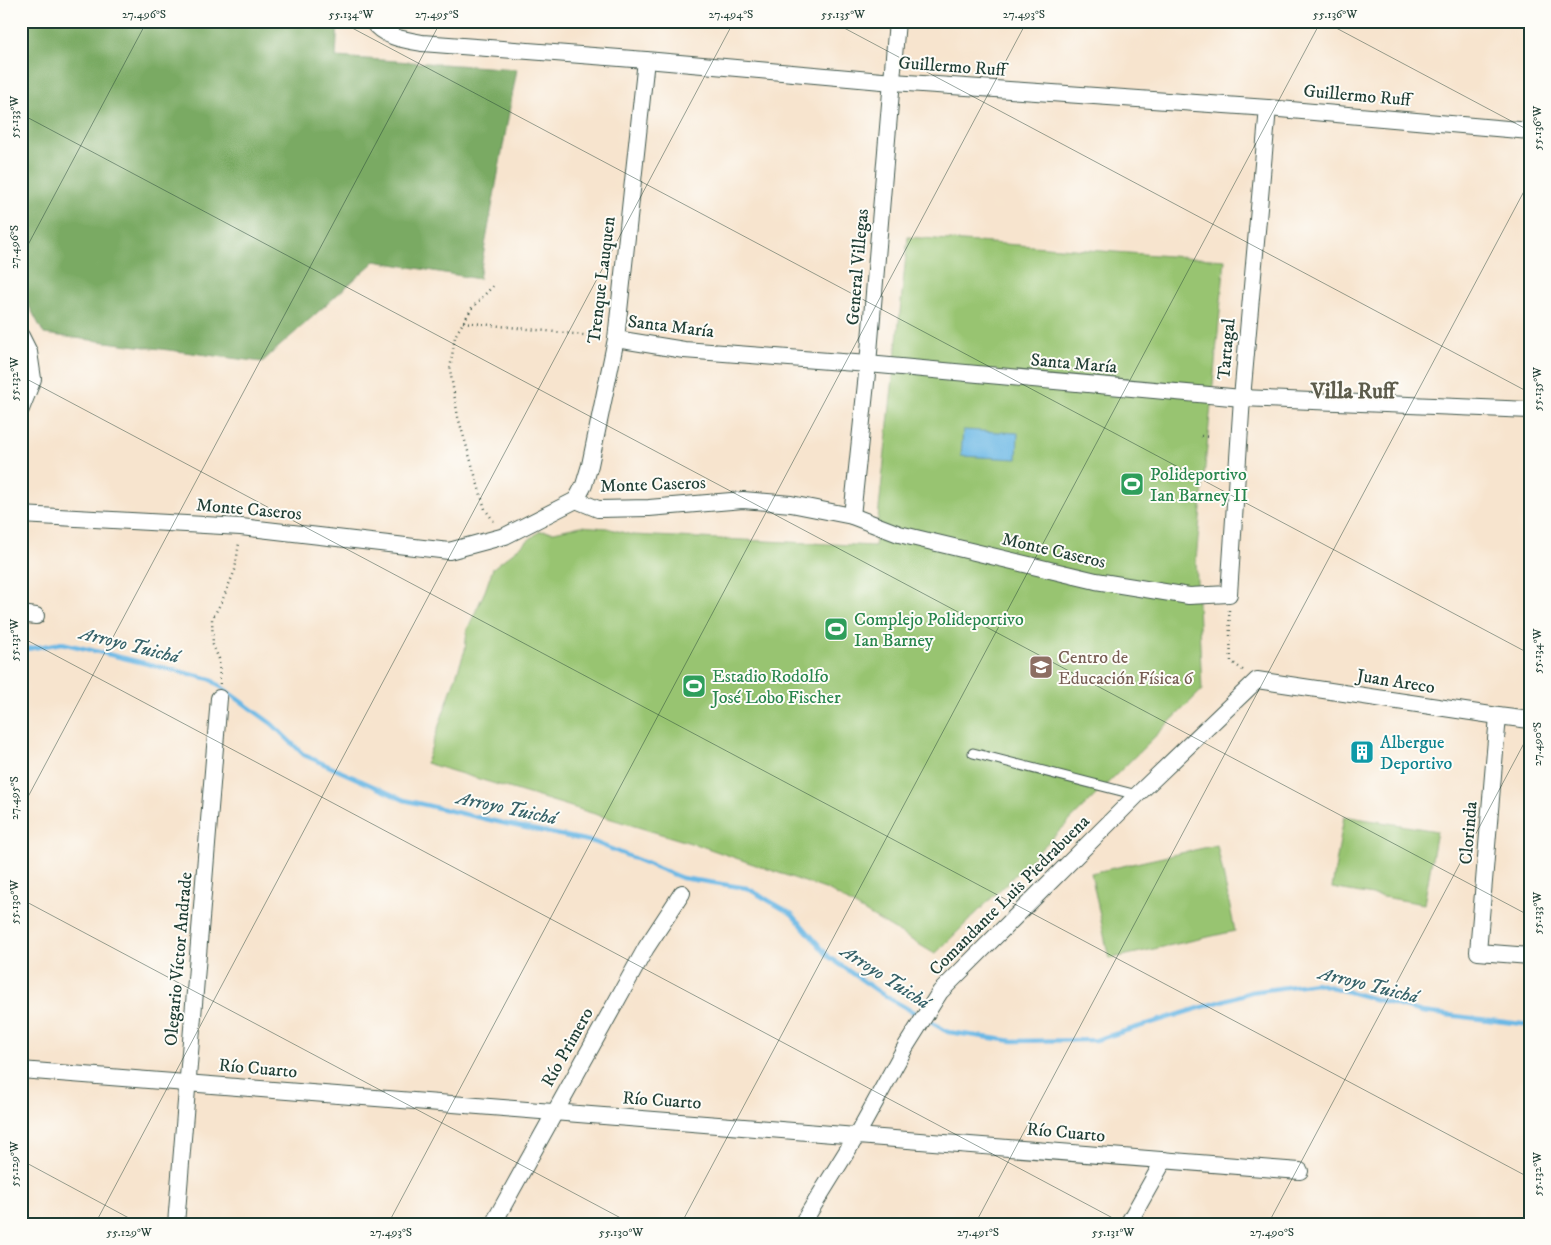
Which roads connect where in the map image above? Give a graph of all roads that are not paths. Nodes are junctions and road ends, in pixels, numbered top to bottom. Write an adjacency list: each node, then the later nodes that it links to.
1 (897, 21): 4 (street, General Villegas)
2 (374, 24): 3 (street, Guillermo Ruff)
3 (646, 60): 4 (street, Guillermo Ruff); 8 (street, Trenque Lauquen)
4 (892, 82): 5 (street, Guillermo Ruff); 9 (street, General Villegas)
5 (1268, 108): 6 (street, Guillermo Ruff); 10 (street, Tartagal)
6 (1530, 131)
7 (21, 336): 11 (street)
8 (616, 339): 9 (street, Santa María); 13 (street, Trenque Lauquen)
9 (868, 364): 10 (street, Santa María); 15 (street, General Villegas)
10 (1242, 398): 12 (street, Santa María); 16 (street, Tartagal)
11 (21, 409)
12 (1530, 410)
13 (576, 500): 14 (street, Monte Caseros); 15 (street, Monte Caseros)
14 (21, 515)
15 (852, 516): 16 (street, Monte Caseros)
16 (1228, 594)
17 (1257, 680): 19 (street, Juan Areco); 22 (street, Comandante Luis Piedrabuena)
18 (219, 698): 26 (street, Olegario Víctor Andrade)
19 (1498, 716): 20 (street, Juan Areco); 24 (street, Clorinda)
20 (1530, 720)
21 (973, 753): 22 (lane)
22 (1137, 795): 28 (street, Comandante Luis Piedrabuena)
23 (682, 893): 27 (street, Río Primero)
24 (1530, 956)
25 (21, 1070): 26 (street, Río Cuarto)
26 (188, 1083): 27 (street, Río Cuarto); 31 (street, Olegario Víctor Andrade)
27 (554, 1112): 28 (street, Río Cuarto); 32 (street, Río Primero)
28 (857, 1135): 29 (street, Río Cuarto); 33 (street, Comandante Luis Piedrabuena)
29 (1164, 1160): 30 (street, Río Cuarto); 34 (street)
30 (1300, 1171)
31 (176, 1224)
32 (493, 1224)
33 (802, 1224)
34 (1128, 1224)

